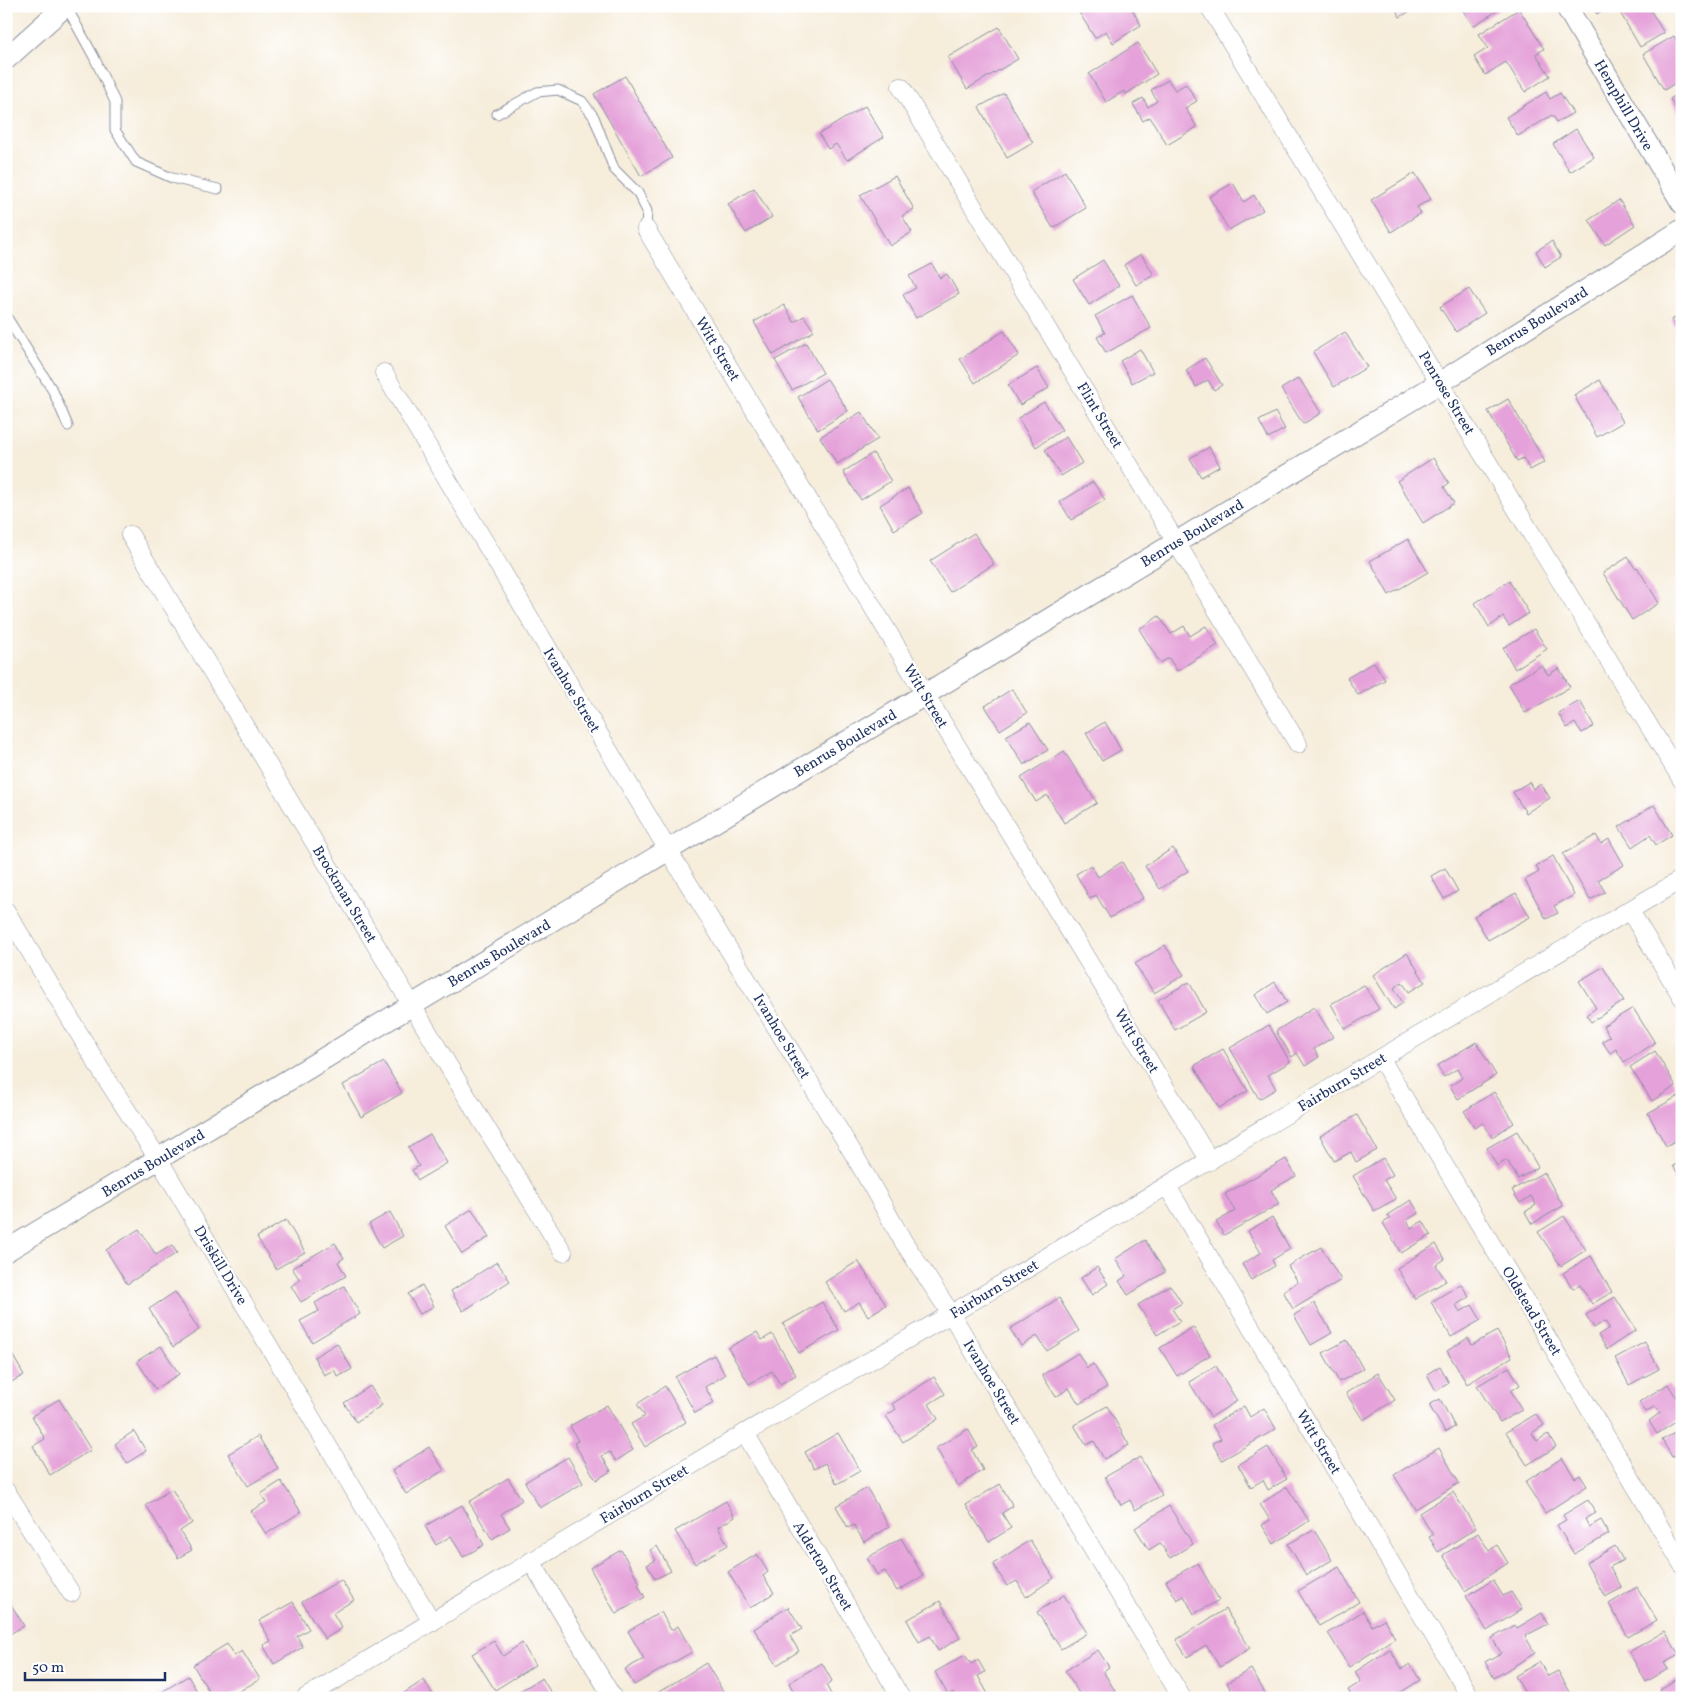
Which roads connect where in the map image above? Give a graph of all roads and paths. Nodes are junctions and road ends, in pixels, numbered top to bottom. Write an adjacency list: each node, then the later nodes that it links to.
1 (65, 6): 4 (street); 7 (lane)
2 (1209, 6): 13 (street, Penrose Street)
3 (1566, 6): 8 (street, Hemphill Drive)
4 (6, 59)
5 (901, 87): 16 (street, Flint Street)
6 (497, 114): 9 (lane)
7 (218, 189)
8 (1682, 203)
9 (646, 228): 17 (street, Witt Street)
10 (1682, 230): 13 (street, Benrus Boulevard)
11 (6, 316): 14 (lane)
12 (384, 373): 20 (street, Ivanhoe Street)
13 (1440, 382): 16 (street, Benrus Boulevard); 19 (street, Penrose Street)
14 (68, 426)
15 (130, 535): 25 (street, Brockman Street)
16 (1177, 542): 17 (street, Benrus Boulevard); 18 (street, Flint Street)
17 (925, 694): 20 (street, Benrus Boulevard); 28 (street, Witt Street)
18 (1298, 744)
19 (1682, 780)
20 (668, 850): 25 (street, Benrus Boulevard); 32 (street, Ivanhoe Street)
21 (1682, 879): 23 (street, Fairburn Street)
22 (6, 911): 27 (street, Driskill Drive)
23 (1630, 911): 24 (street); 26 (street, Fairburn Street)
24 (1682, 997)
25 (412, 1006): 27 (street, Benrus Boulevard); 31 (street, Brockman Street)
26 (1381, 1059): 28 (street, Fairburn Street); 36 (street, Oldstead Street)
27 (159, 1160): 30 (street, Benrus Boulevard); 38 (street, Driskill Drive)
28 (1210, 1161): 29 (street, Fairburn Street)
29 (1167, 1186): 32 (street, Fairburn Street); 44 (street, Witt Street)
30 (6, 1251)
31 (563, 1252)
32 (951, 1314): 33 (street, Fairburn Street); 43 (street, Ivanhoe Street)
33 (745, 1434): 35 (street, Fairburn Street); 42 (street, Alderton Street)
34 (6, 1491): 37 (street)
35 (531, 1561): 38 (street, Fairburn Street); 41 (street)
36 (1682, 1564)
37 (70, 1593)
38 (432, 1622): 39 (street, Fairburn Street)
39 (329, 1692): 40 (street, Fairburn Street)
40 (305, 1698)
41 (613, 1698)
42 (901, 1698)
43 (1182, 1698)
44 (1472, 1698)

